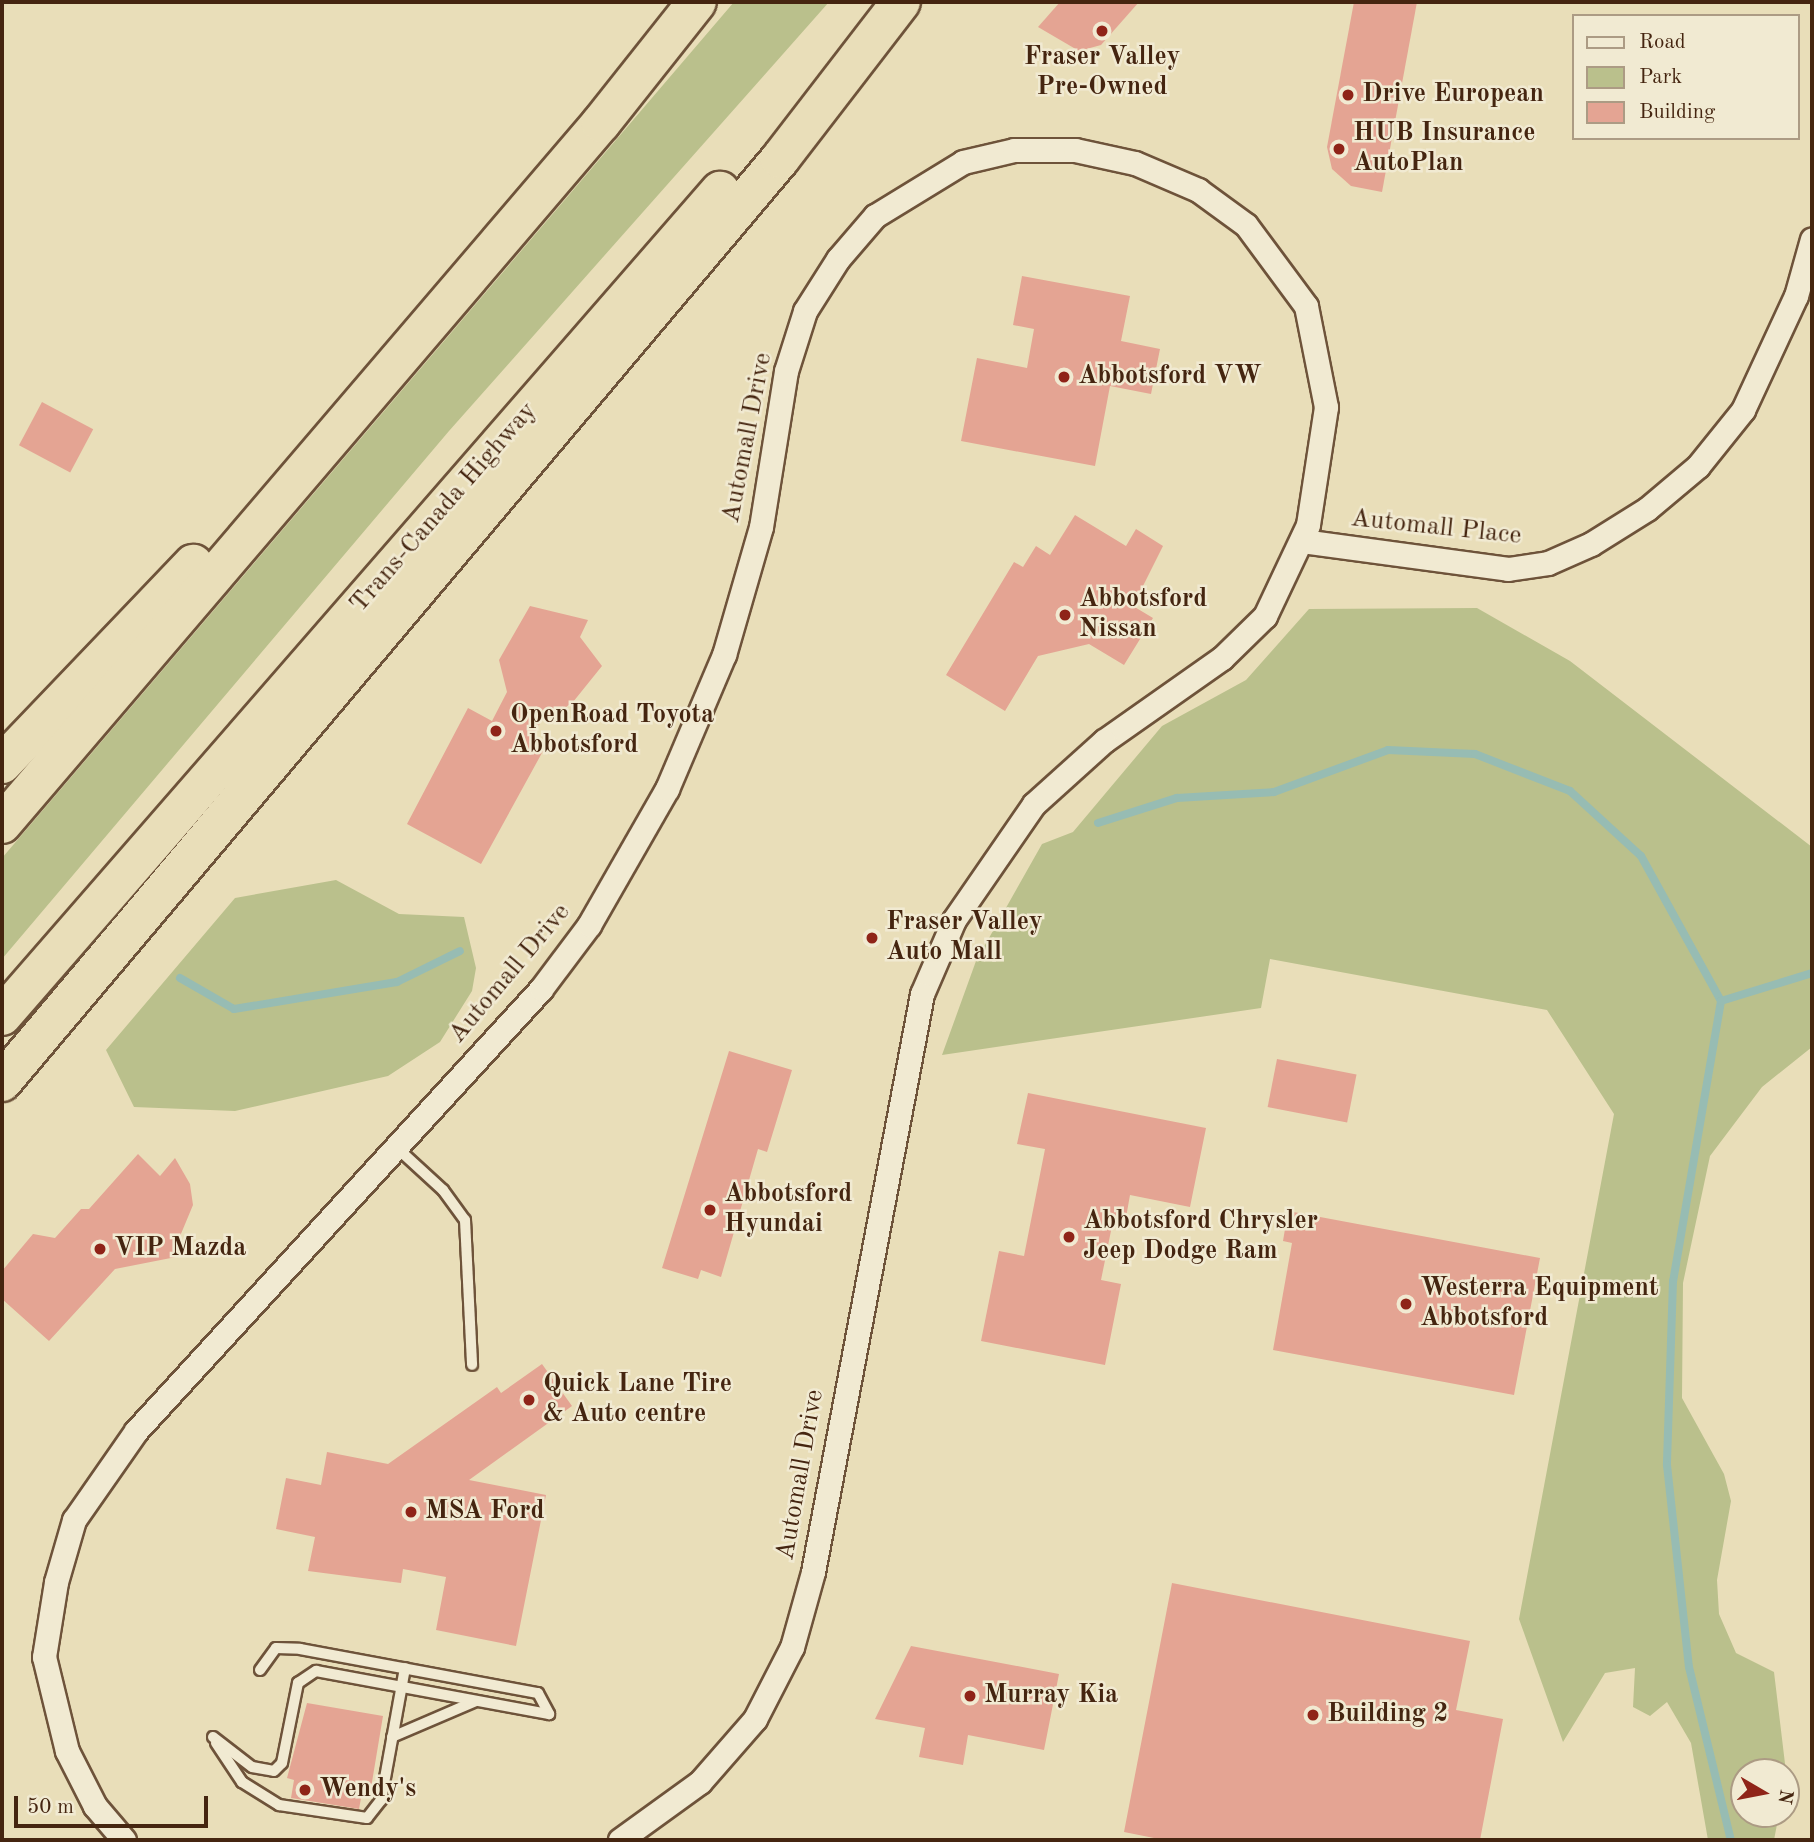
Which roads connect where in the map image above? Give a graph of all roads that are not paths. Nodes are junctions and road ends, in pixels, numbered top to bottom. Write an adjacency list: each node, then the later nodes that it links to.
1 (697, 2): 4 (highway)
2 (888, 2): 9 (highway, Trans-Canada Highway)
3 (901, 2): 10 (highway)
4 (601, 123): 7 (highway); 8 (highway)
5 (1812, 239): 6 (street, Automall Place)
6 (1302, 541): 11 (street, Automall Drive); 19 (street, Automall Drive)
7 (2, 764)
8 (2, 824)
9 (2, 1016)
10 (2, 1082)
11 (396, 1147): 12 (lane); 18 (street, Automall Drive)
12 (472, 1364)
13 (405, 1668): 14 (lane); 15 (lane); 16 (lane)
14 (260, 1671)
15 (401, 1687): 16 (lane); 17 (lane); 17 (lane)
16 (477, 1700): 17 (lane)
17 (393, 1737)
18 (124, 1840)
19 (620, 1840)

